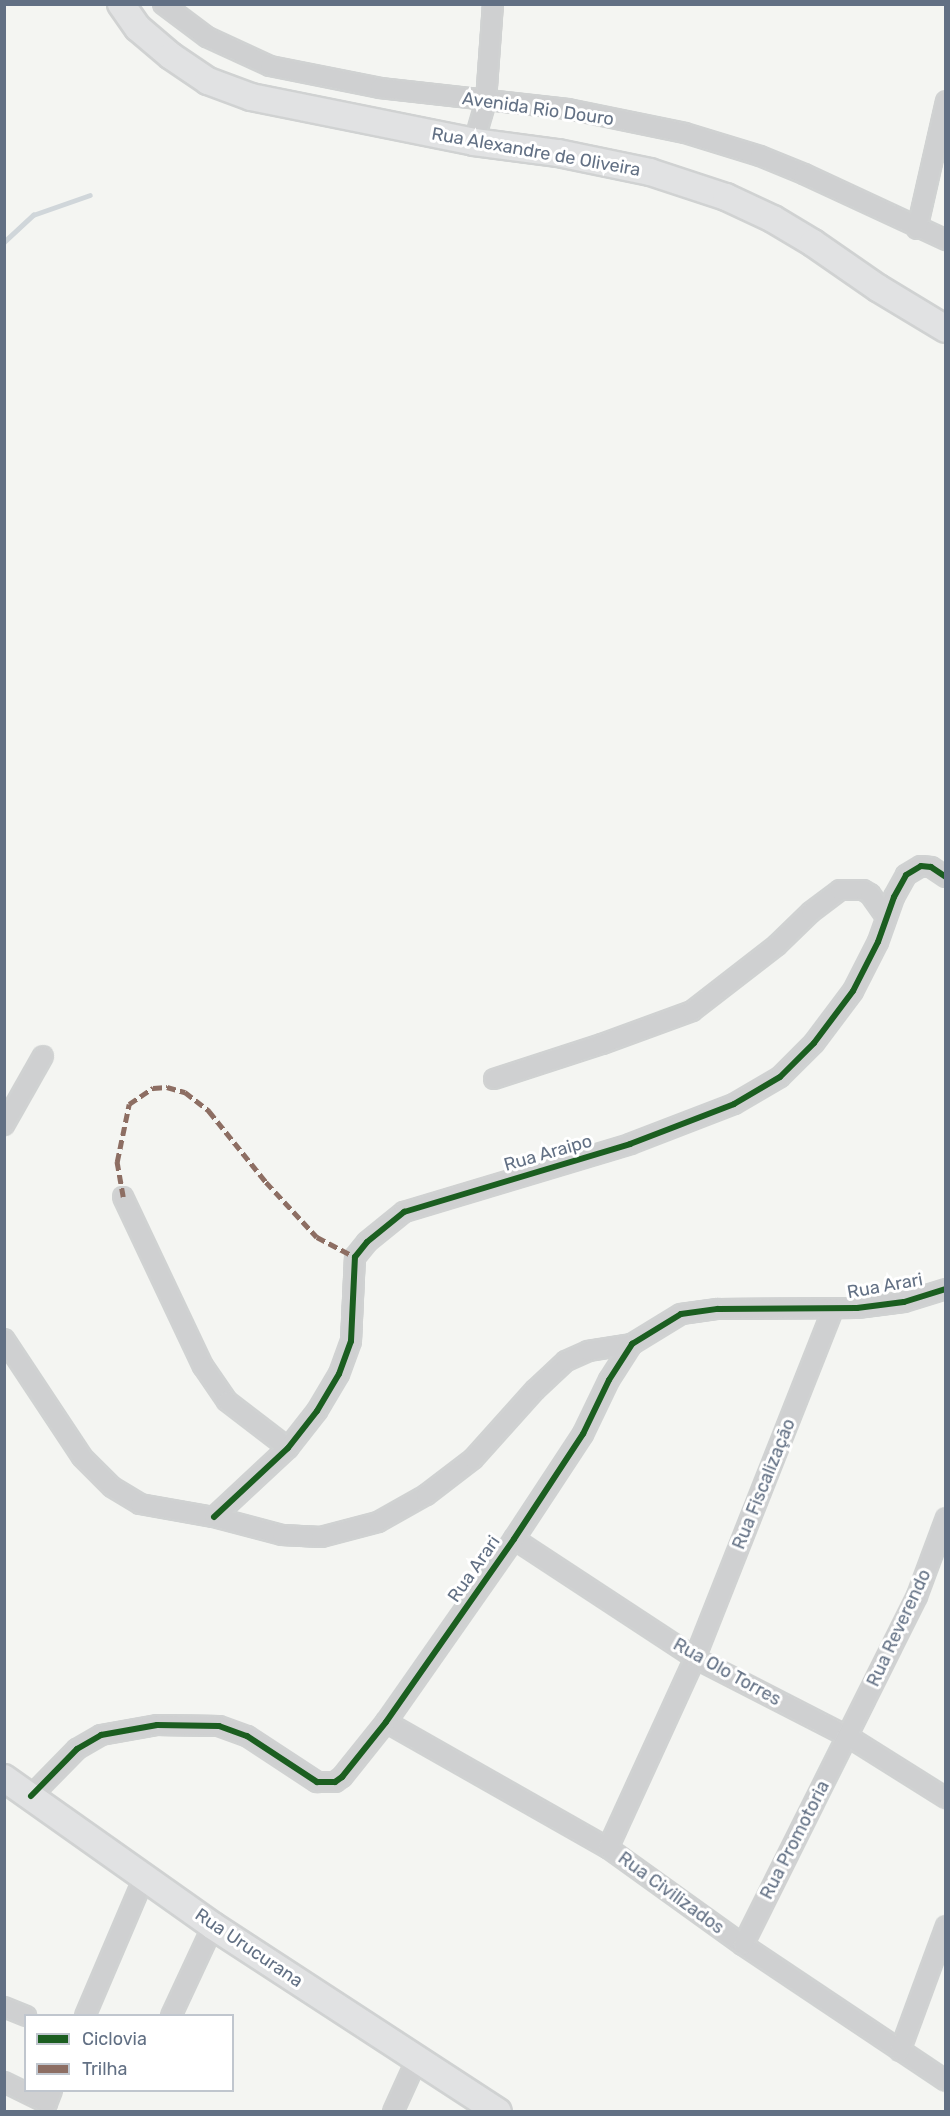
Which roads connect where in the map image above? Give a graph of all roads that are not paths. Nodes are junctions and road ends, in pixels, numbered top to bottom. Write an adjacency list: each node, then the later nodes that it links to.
1 (121, 4): 6 (main road, Rua Alexandre de Oliveira)
2 (163, 4): 4 (street, Avenida Rio Douro)
3 (493, 4): 4 (street)
4 (486, 101): 6 (street); 7 (street, Avenida Rio Douro)
5 (945, 102): 7 (street)
6 (474, 142): 9 (main road, Rua Alexandre de Oliveira)
7 (917, 229): 8 (street, Avenida Rio Douro)
8 (945, 240)
9 (945, 329)
10 (945, 877): 11 (street, Rua Araipo)
11 (886, 916): 13 (street); 20 (street, Rua Araipo)
12 (43, 1056): 14 (street)
13 (494, 1078)
14 (4, 1125)
15 (123, 1197): 20 (street)
16 (945, 1289): 17 (street, Rua Arari)
17 (833, 1310): 19 (street, Rua Arari); 24 (street, Rua Fiscalização)
18 (4, 1339): 21 (street)
19 (632, 1344): 21 (street); 23 (street, Rua Arari)
20 (288, 1448): 21 (street, Rua Araipo)
21 (214, 1517)
22 (945, 1518): 26 (street, Rua Reverendo)
23 (514, 1539): 24 (street, Rua Olo Torres); 25 (street, Rua Arari)
24 (695, 1658): 26 (street, Rua Olo Torres); 30 (street)
25 (386, 1722): 28 (street, Rua Arari); 30 (street, Rua Civilizados)
26 (847, 1736): 29 (street, Rua Olo Torres); 34 (street, Rua Promotoria)
27 (4, 1778): 28 (main road, Rua Urucurana)
28 (31, 1796): 31 (main road, Rua Urucurana)
29 (945, 1798)
30 (608, 1848): 34 (street, Rua Civilizados)
31 (145, 1875): 32 (main road, Rua Urucurana); 36 (street)
32 (213, 1926): 37 (street); 40 (main road, Rua Urucurana)
33 (945, 1926): 39 (street)
34 (743, 1945): 39 (street, Rua Civilizados)
35 (4, 2007): 38 (street)
36 (86, 2014)
37 (172, 2014)
38 (24, 2015)
39 (900, 2051): 41 (street, Rua Civilizados)
40 (417, 2059): 46 (street); 47 (main road, Rua Urucurana)
41 (945, 2081)
42 (4, 2082): 43 (street)
43 (24, 2089)
44 (35, 2092): 45 (street)
45 (50, 2097)
46 (393, 2112)
47 (498, 2112)

